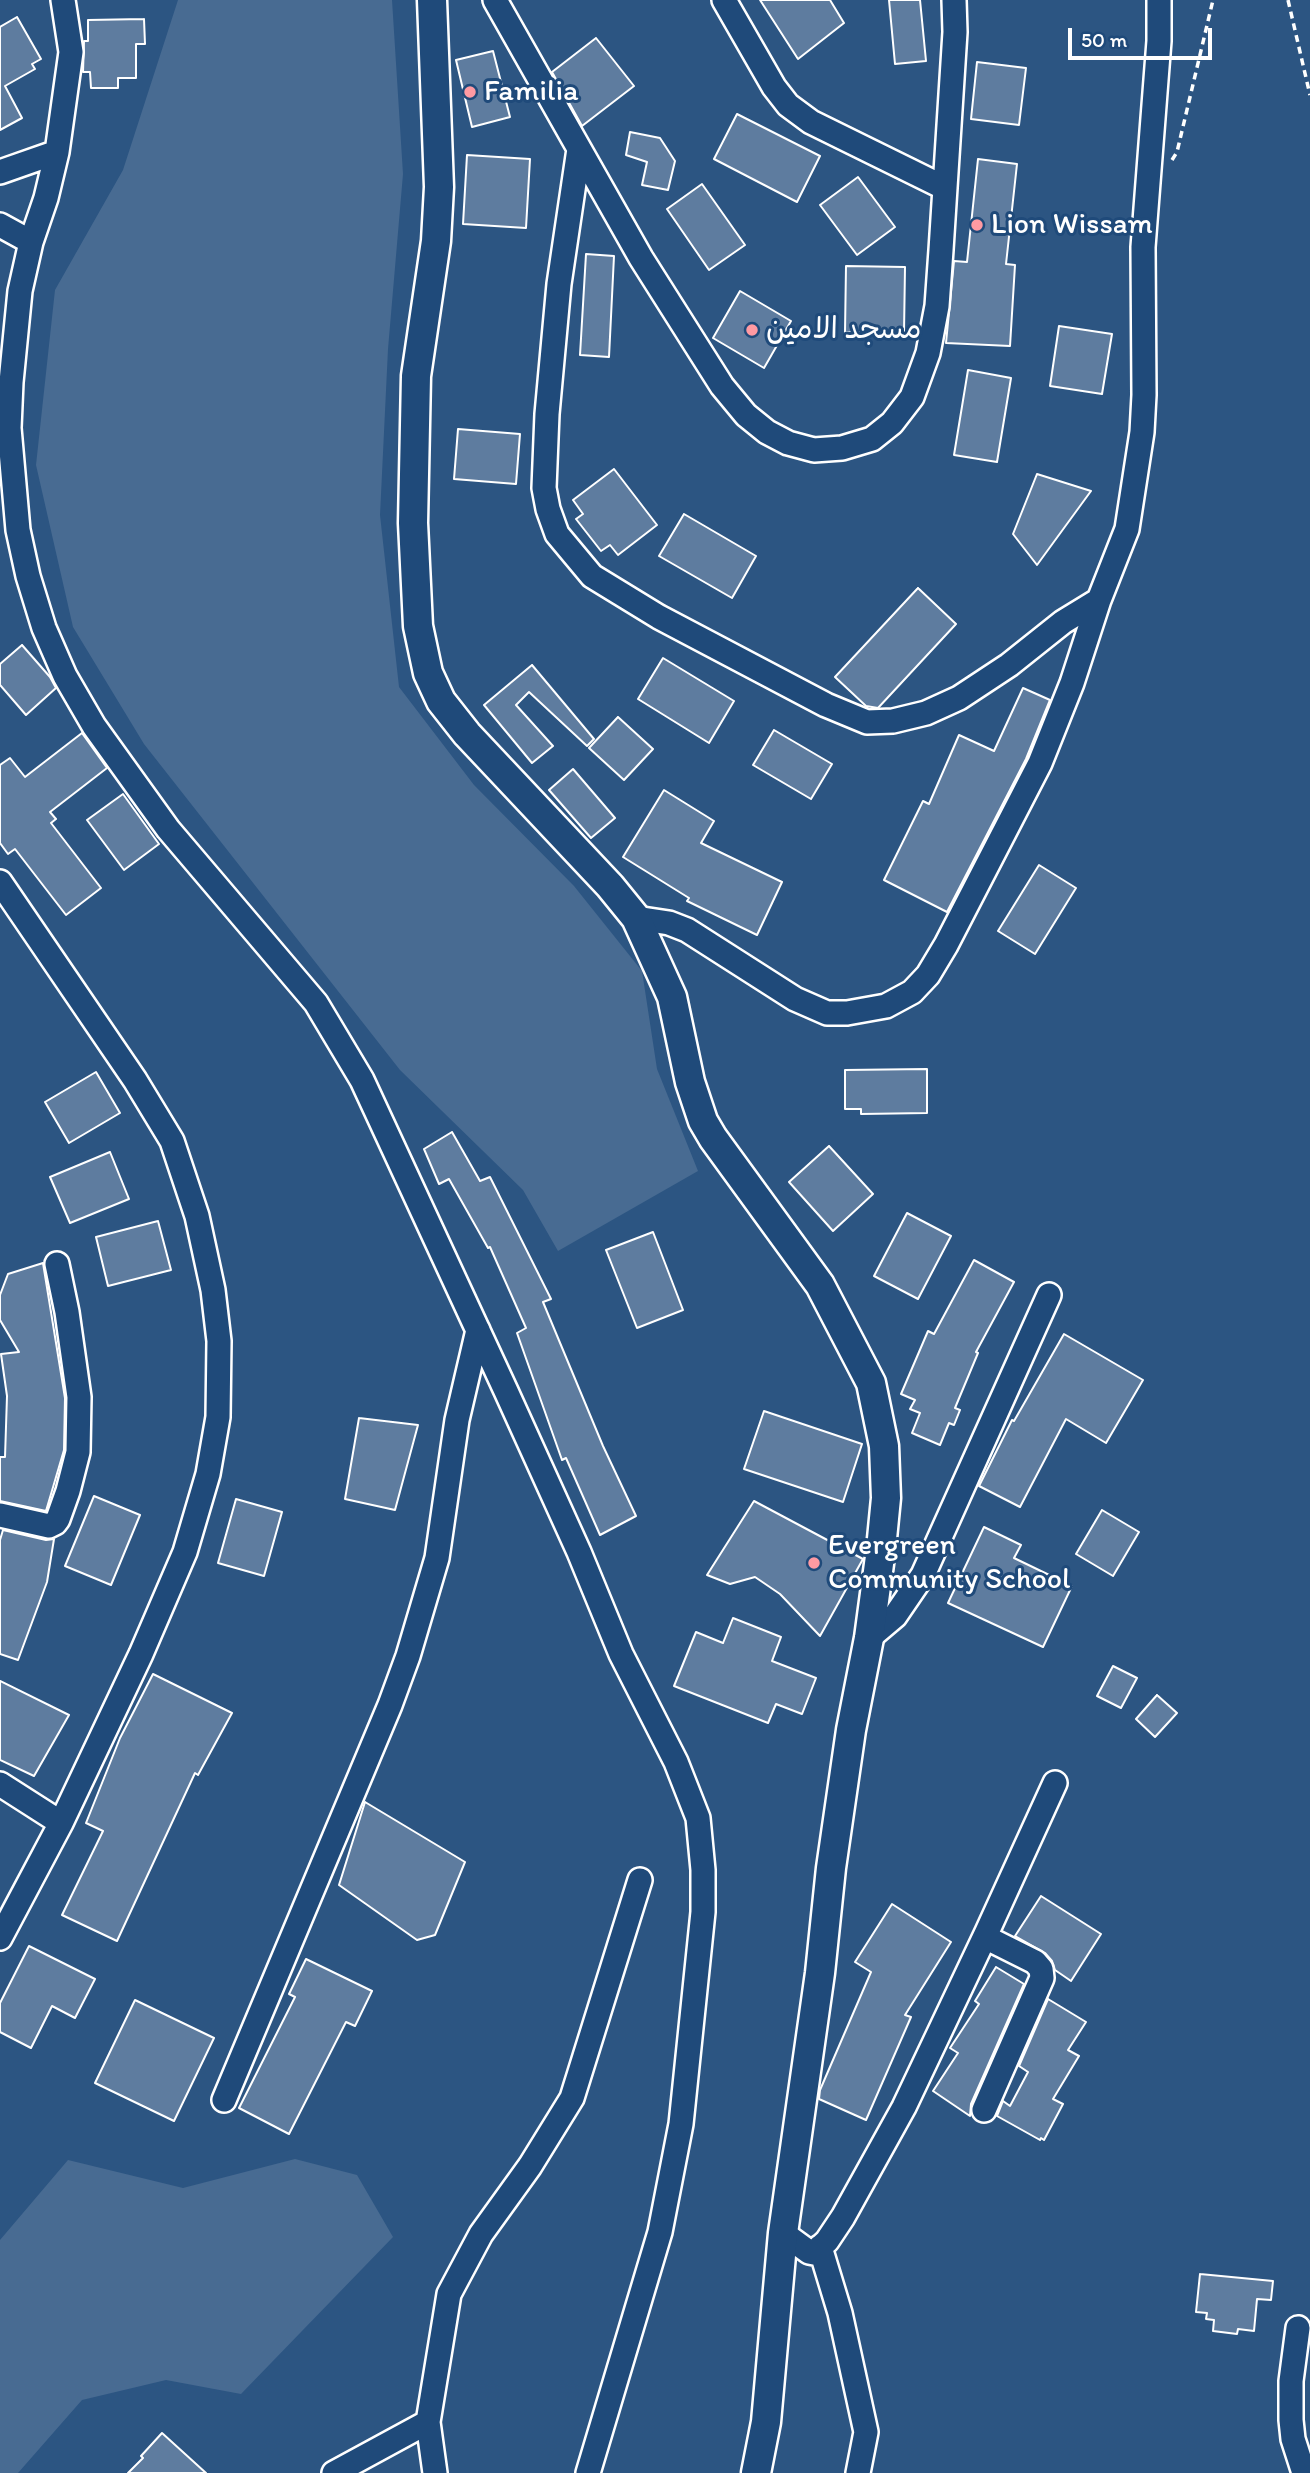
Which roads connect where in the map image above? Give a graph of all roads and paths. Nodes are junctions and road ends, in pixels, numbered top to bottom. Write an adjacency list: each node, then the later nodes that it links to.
1 (63, 0): 11 (street)
2 (432, 0): 19 (street)
3 (495, 0): 10 (street)
4 (724, 0): 14 (street)
5 (954, 0): 14 (street)
6 (1159, 0): 17 (street)
7 (1213, 0): 12 (path)
8 (1289, 0): 9 (path)
9 (1310, 95)
10 (579, 149): 14 (street); 17 (street)
11 (57, 152): 13 (street); 16 (street)
12 (1171, 162)
13 (0, 172)
14 (946, 188)
15 (0, 225): 16 (street)
16 (31, 242): 22 (street)
17 (1099, 600): 19 (street)
18 (0, 882): 27 (street)
19 (636, 918): 24 (street)
20 (57, 1264): 23 (street)
21 (1049, 1295): 24 (street)
22 (478, 1330): 31 (street); 39 (street)
23 (0, 1515)
24 (869, 1638): 33 (street)
25 (1055, 1783): 30 (street)
26 (0, 1784): 27 (street)
27 (61, 1823): 29 (street)
28 (640, 1880): 36 (street)
29 (0, 1936)
30 (985, 1937): 32 (street); 34 (street)
31 (224, 2100)
32 (984, 2110)
33 (783, 2233): 34 (street); 40 (street)
34 (820, 2247): 41 (street)
35 (1298, 2328): 42 (street)
36 (428, 2422): 37 (street); 38 (street)
37 (334, 2473)
38 (435, 2473)
39 (588, 2473)
40 (756, 2473)
41 (858, 2473)
42 (1304, 2473)

